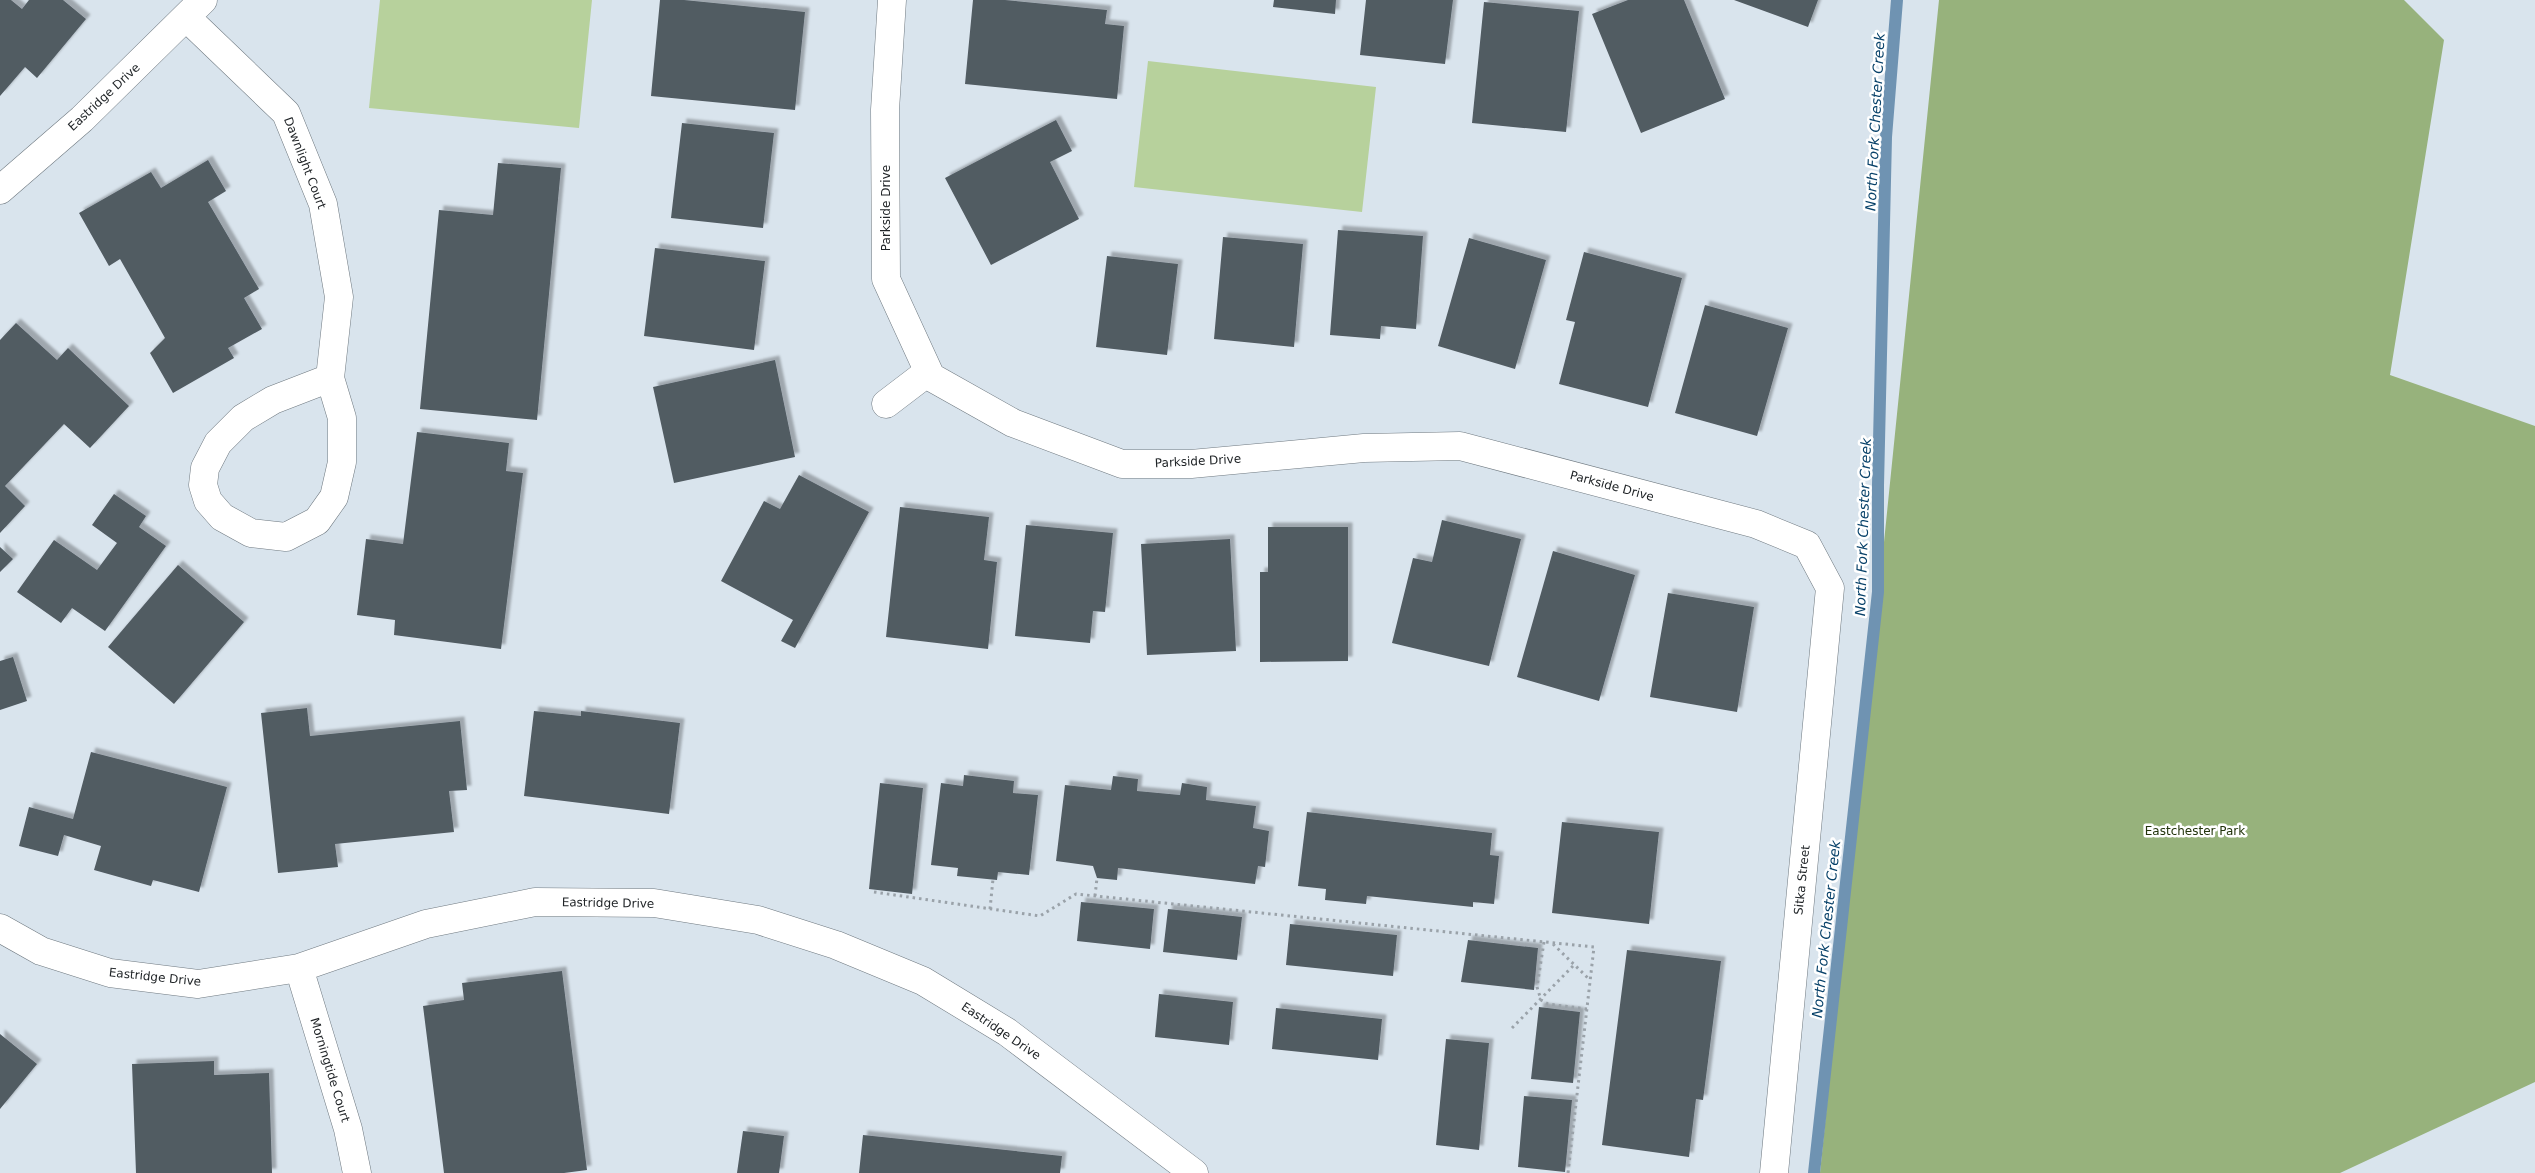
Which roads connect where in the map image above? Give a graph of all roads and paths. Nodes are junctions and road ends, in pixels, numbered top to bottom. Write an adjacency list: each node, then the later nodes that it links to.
1 (892, 0): 4 (street, Parkside Drive)
2 (195, 9): 3 (street, Eastridge Drive); 5 (street, Dawnlight Court)
3 (1, 189)
4 (928, 372): 6 (street); 7 (street, Parkside Drive)
5 (330, 378): 5 (street, Dawnlight Court)
6 (886, 404)
7 (1830, 588): 25 (street, Sitka Street)
8 (1097, 878): 11 (path)
9 (993, 879): 12 (path)
10 (874, 892): 12 (path)
11 (1095, 896): 12 (path); 14 (path)
12 (990, 909)
13 (0, 928): 17 (street, Eastridge Drive)
14 (1544, 942): 15 (path); 19 (path)
15 (1553, 943): 16 (path); 18 (path)
16 (1574, 965): 18 (path); 19 (path)
17 (299, 968): 22 (street, Morningtide Court); 23 (street, Eastridge Drive)
18 (1590, 980): 20 (path)
19 (1541, 1000): 20 (path); 21 (path)
20 (1587, 1009): 24 (path)
21 (1512, 1028)
22 (357, 1173)
23 (1194, 1173)
24 (1568, 1173)
25 (1774, 1173)

